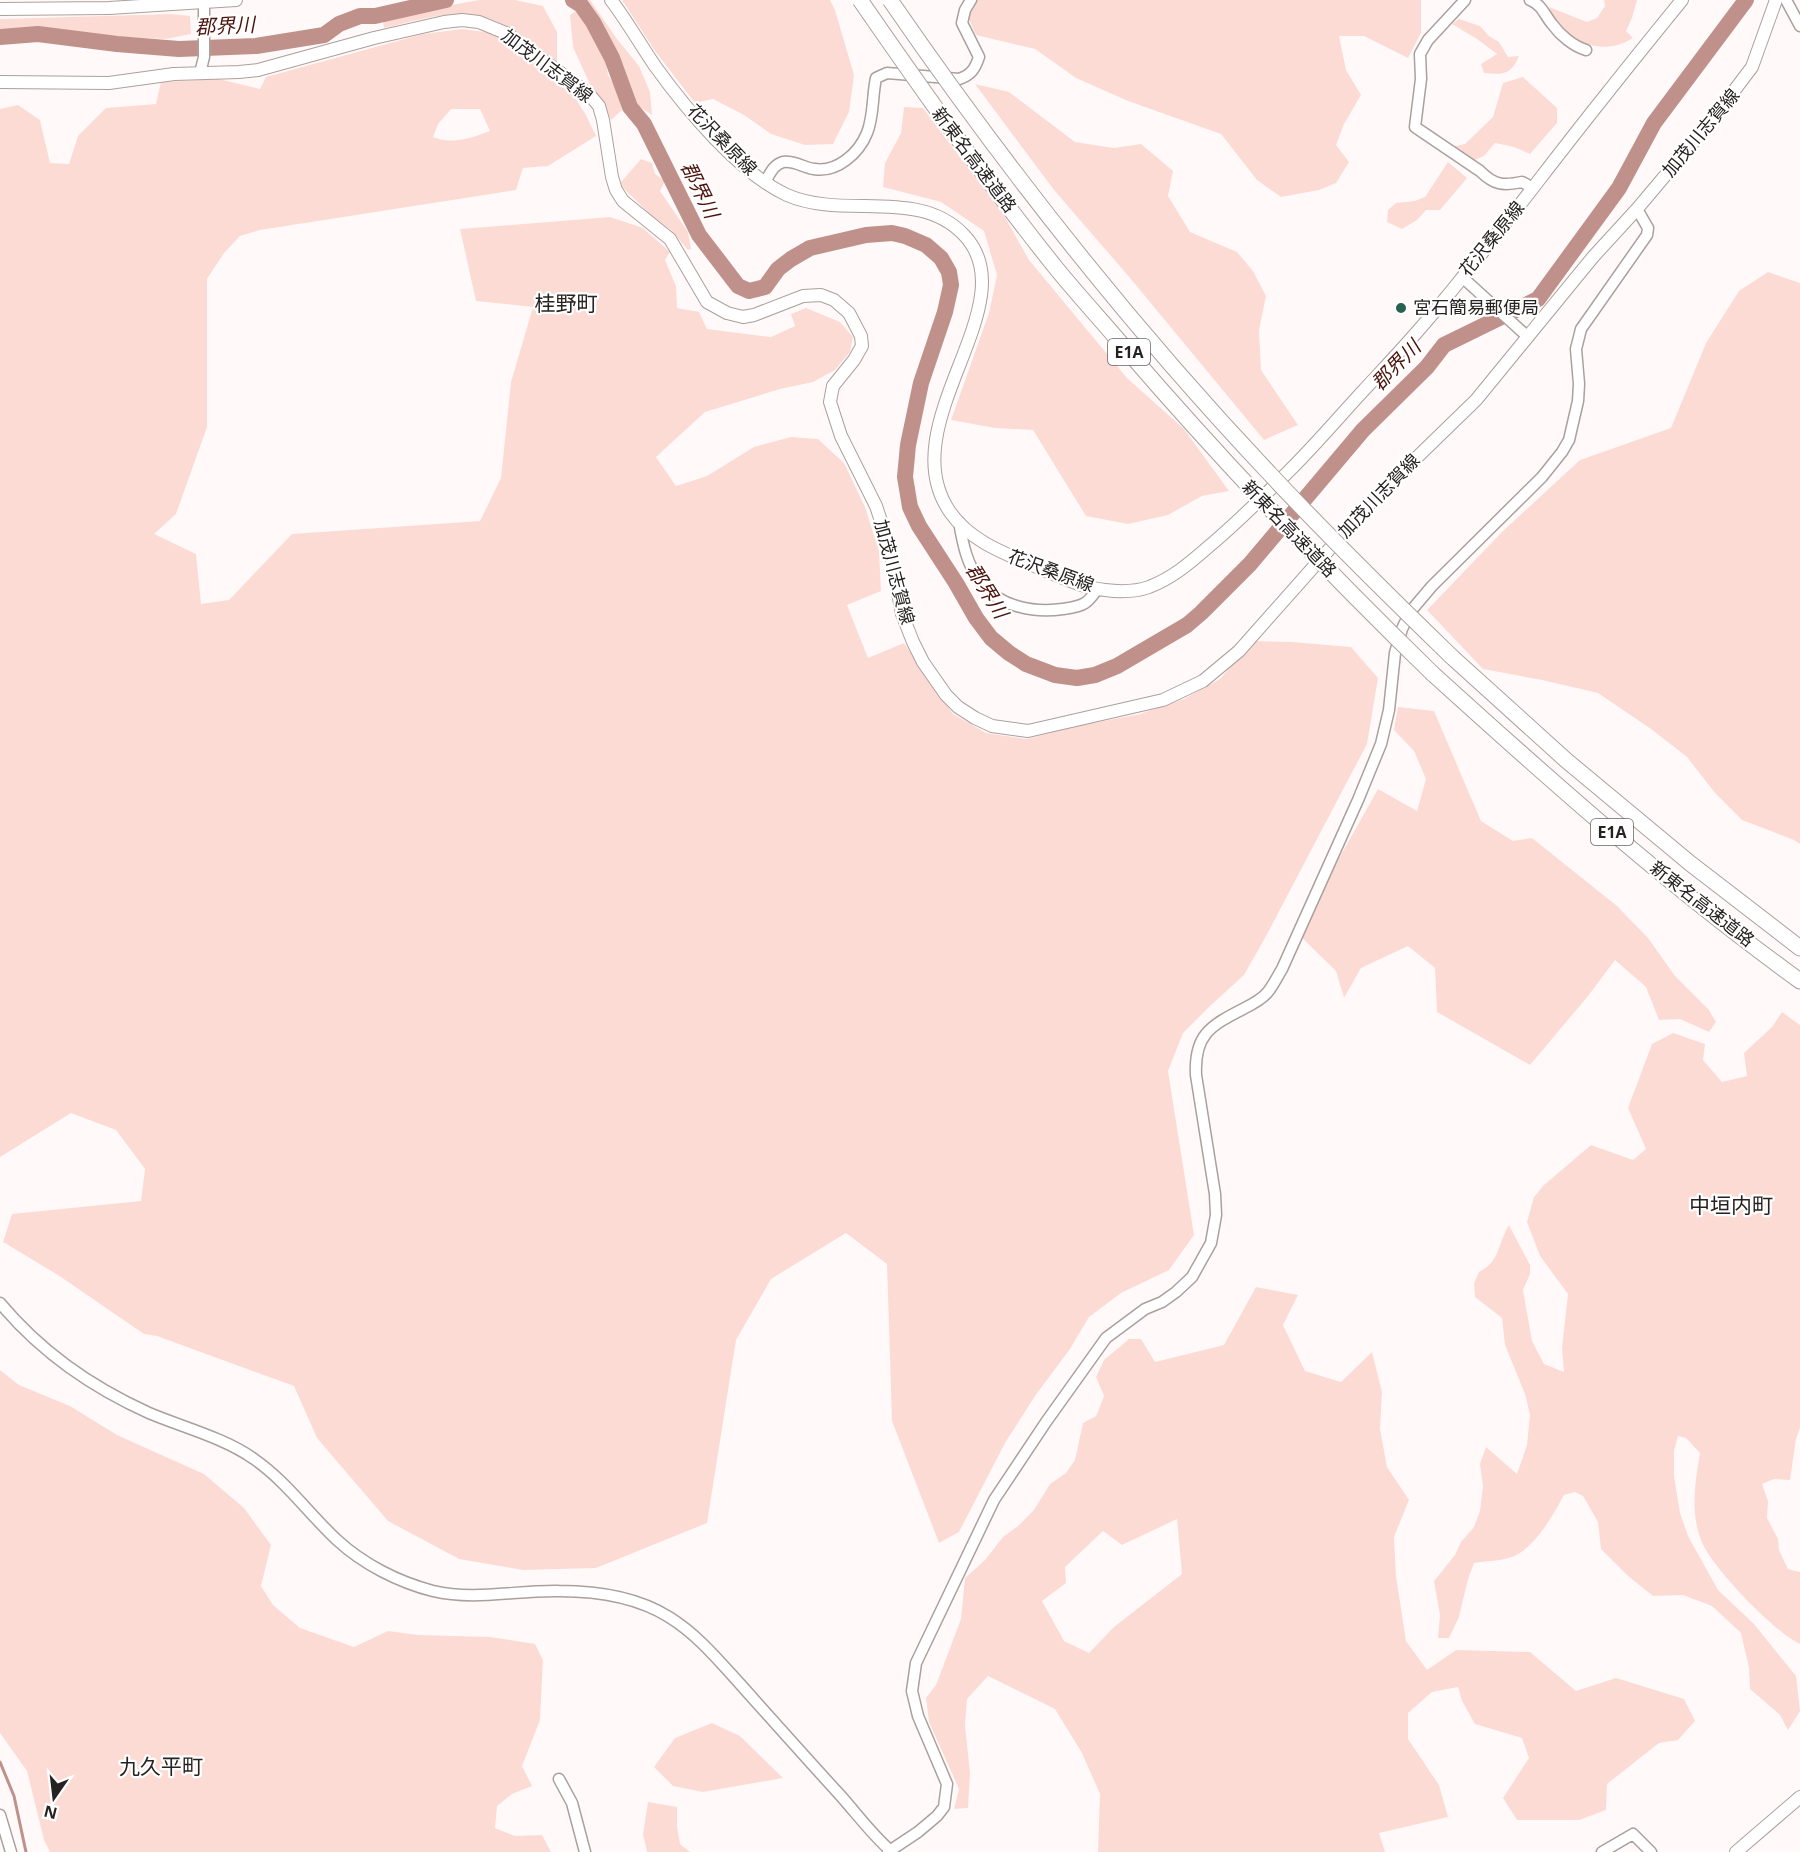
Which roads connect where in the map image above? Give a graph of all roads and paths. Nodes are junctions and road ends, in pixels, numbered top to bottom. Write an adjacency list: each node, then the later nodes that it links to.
1 (236, 0): 11 (main road)
2 (611, 0): 17 (main road, 花沢桑原線)
3 (860, 0): 25 (highway, 新東名高速道路 / E1A, bridge)
4 (890, 0): 24 (highway, 新東名高速道路 / E1A, bridge)
5 (971, 0): 17 (street)
6 (1465, 0): 18 (street)
7 (1530, 0): 14 (street)
8 (1682, 0): 18 (main road, 花沢桑原線)
9 (1776, 0): 19 (main road, 加茂川志賀線)
10 (1786, 0): 13 (street)
11 (204, 5): 12 (main road); 15 (street)
12 (0, 9)
13 (1800, 26)
14 (1586, 50)
15 (200, 74): 16 (main road, 加茂川志賀線); 21 (main road, 加茂川志賀線)
16 (0, 82)
17 (765, 182): 22 (main road, 花沢桑原線)
18 (1533, 188): 20 (main road, 花沢桑原線)
19 (1637, 209): 21 (main road, 加茂川志賀線); 32 (street)
20 (1466, 280): 21 (street); 23 (main road, 花沢桑原線)
21 (1523, 333)
22 (959, 522): 23 (main road, 花沢桑原線); 23 (street)
23 (1098, 589)
24 (1800, 948)
25 (1800, 981)
26 (0, 1303): 32 (street)
27 (559, 1779): 31 (street)
28 (1800, 1797): 35 (main road)
29 (0, 1815): 30 (street)
30 (11, 1852)
31 (585, 1852)
32 (890, 1852)
33 (1602, 1852): 34 (street)
34 (1651, 1852)
35 (1736, 1852)

